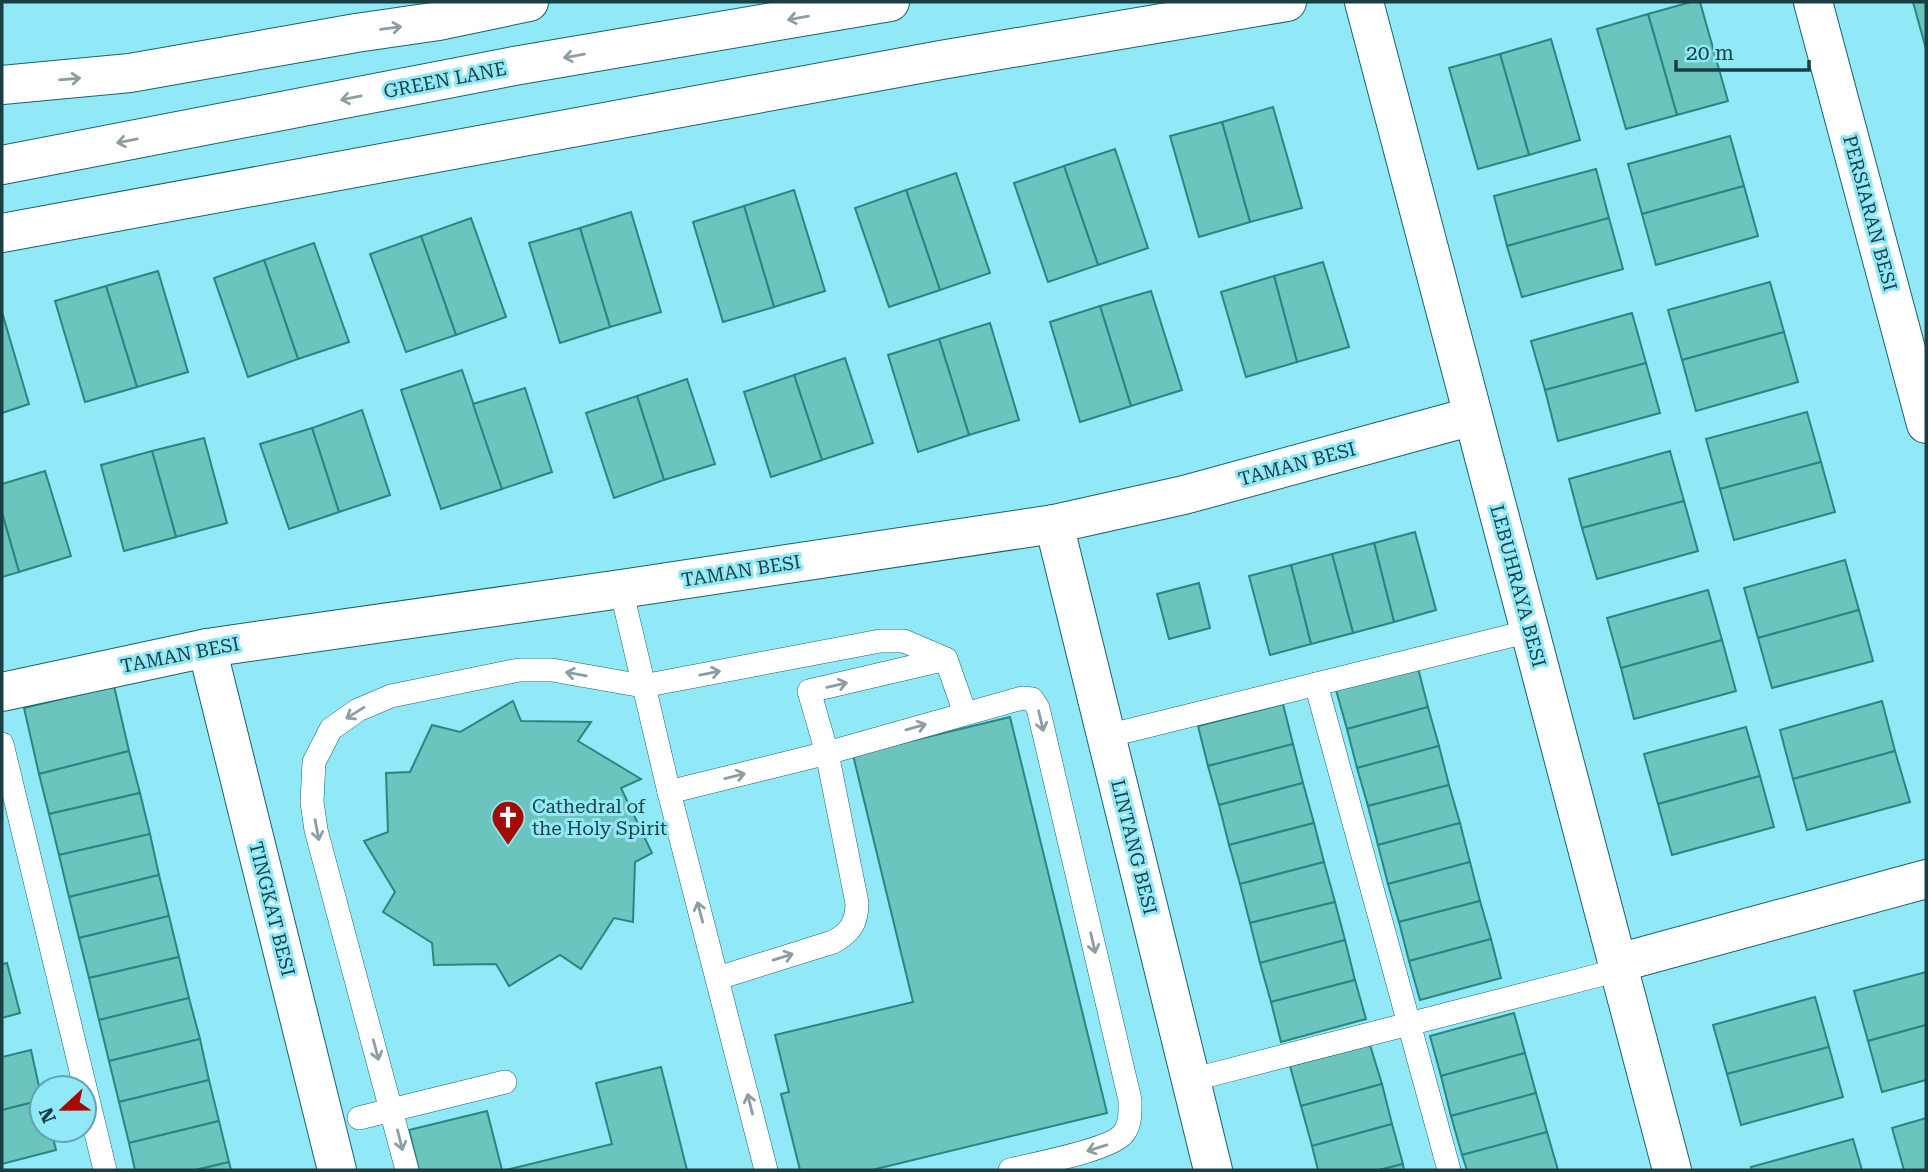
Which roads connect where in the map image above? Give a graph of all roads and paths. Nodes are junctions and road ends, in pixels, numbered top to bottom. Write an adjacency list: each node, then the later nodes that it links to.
1 (529, 2): 6 (main road)
2 (890, 2): 8 (main road, GREEN LANE, one-way to 8)
3 (1287, 2): 9 (main road)
4 (1364, 2): 11 (main road, LEBUHRAYA BESI)
5 (1813, 2): 10 (main road, PERSIARAN BESI)
6 (438, 11): 7 (main road, one-way to 6)
7 (2, 85)
8 (2, 165)
9 (2, 233)
10 (1921, 386): 12 (main road, PERSIARAN BESI)
11 (1473, 416): 13 (main road, TAMAN BESI); 15 (main road, LEBUHRAYA BESI)
12 (1926, 424)
13 (1054, 524): 14 (main road, TAMAN BESI); 22 (main road, LINTANG BESI)
14 (621, 589): 16 (main road, TAMAN BESI); 19 (lane)
15 (1530, 631): 18 (lane); 27 (main road, LEBUHRAYA BESI)
16 (207, 648): 20 (main road, TAMAN BESI); 35 (main road, TINGKAT BESI)
17 (946, 659): 19 (lane, one-way to 17); 21 (lane); 24 (lane, one-way to 17)
18 (1315, 684): 22 (lane); 29 (lane)
19 (643, 686): 25 (lane); 32 (lane, one-way to 32)
20 (2, 692)
21 (965, 713): 24 (lane, one-way to 21); 38 (lane, one-way to 38)
22 (1107, 736): 30 (main road, LINTANG BESI)
23 (2, 744): 34 (lane)
24 (827, 753): 25 (lane, one-way to 24); 28 (lane, one-way to 24)
25 (669, 792): 28 (lane, one-way to 25)
26 (1926, 879): 27 (main road)
27 (1619, 967): 29 (lane); 41 (main road, LEBUHRAYA BESI)
28 (718, 978): 37 (lane, one-way to 28)
29 (1409, 1024): 30 (lane); 40 (lane)
30 (1191, 1080): 39 (main road, LINTANG BESI)
31 (505, 1082): 32 (lane)
32 (392, 1110): 33 (lane); 36 (lane, one-way to 36)
33 (359, 1118)
34 (105, 1170)
35 (337, 1170)
36 (407, 1170)
37 (766, 1170)
38 (1010, 1170)
39 (1213, 1170)
40 (1449, 1170)
41 (1672, 1170)

